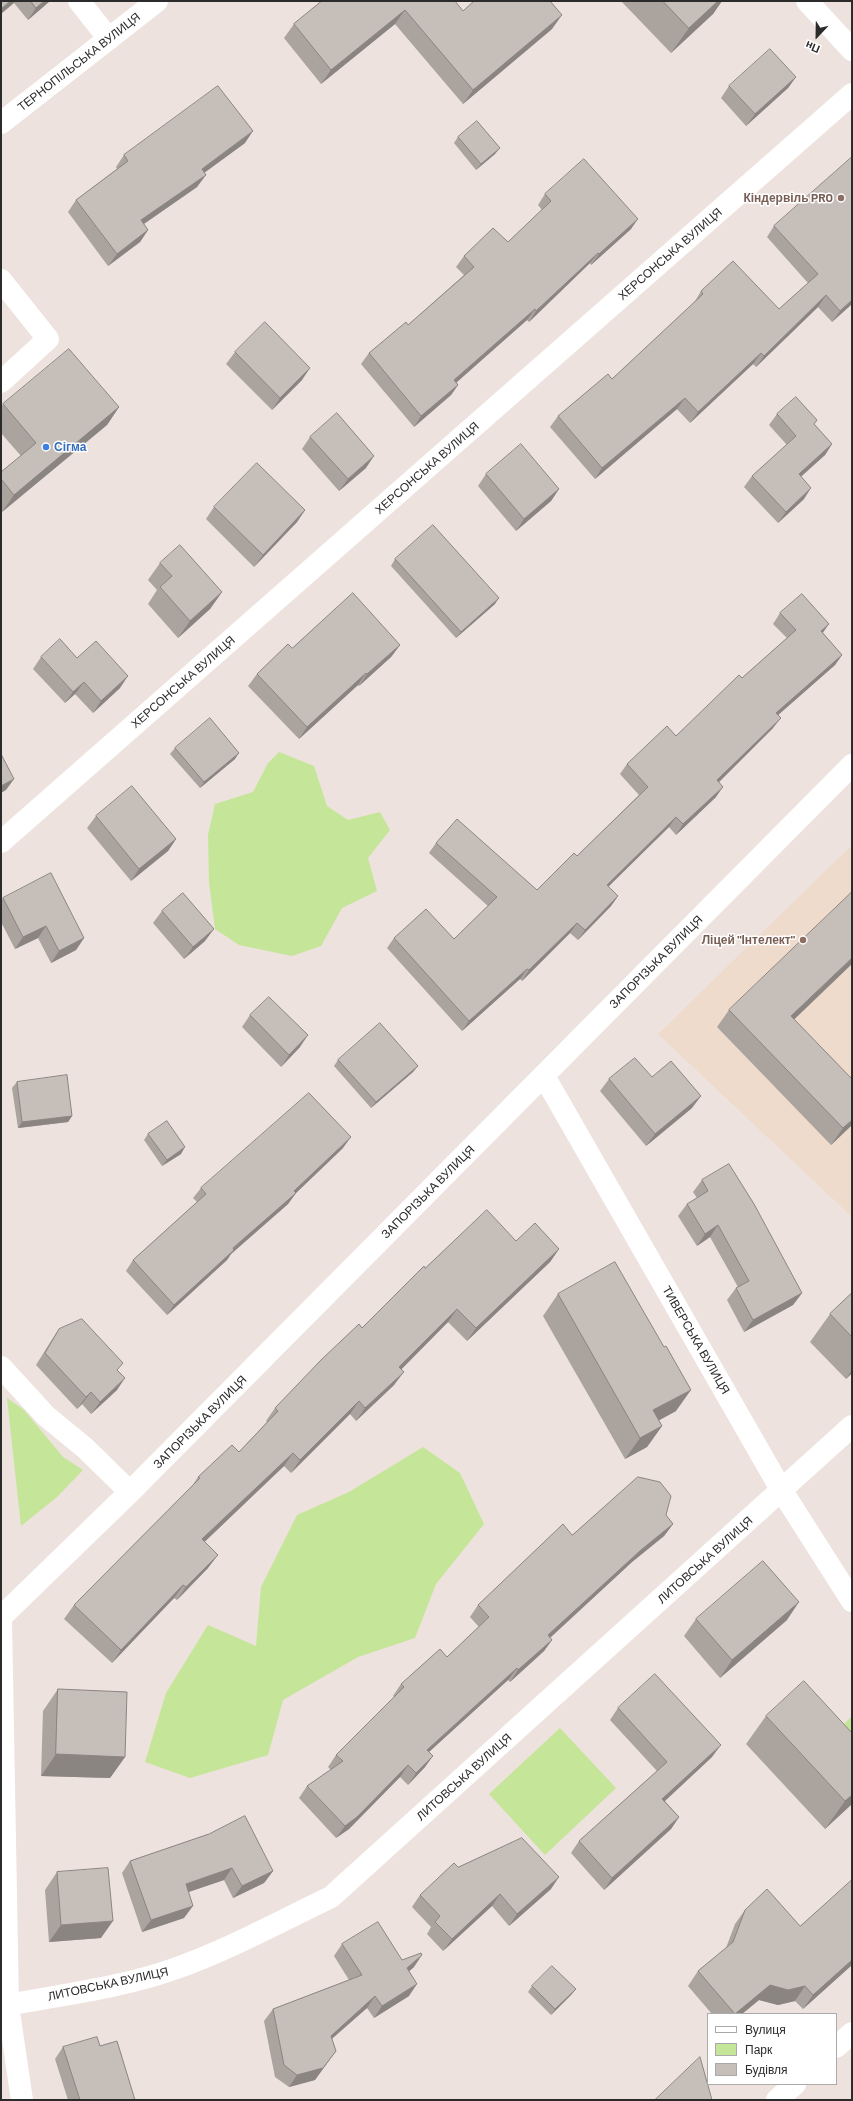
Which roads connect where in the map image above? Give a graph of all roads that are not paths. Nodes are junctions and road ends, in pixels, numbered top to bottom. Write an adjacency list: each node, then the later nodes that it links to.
1 (78, 1): 4 (street)
2 (157, 1): 4 (street, ТЕРНОПІЛЬСЬКА ВУЛИЦЯ)
3 (807, 1): 5 (street)
4 (109, 39): 7 (street, ТЕРНОПІЛЬСЬКА ВУЛИЦЯ)
5 (852, 50)
6 (852, 94): 11 (street, ХЕРСОНСЬКА ВУЛИЦЯ)
7 (4, 116)
8 (1, 280): 9 (street)
9 (1, 382)
10 (852, 765): 12 (street, ЗАПОРІЗЬКА ВУЛИЦЯ)
11 (1, 842)
12 (544, 1076): 15 (street, ТИВЕРСЬКА ВУЛИЦЯ); 16 (street, ЗАПОРІЗЬКА ВУЛИЦЯ)
13 (1, 1367): 16 (street)
14 (852, 1426): 15 (street, ЛИТОВСЬКА ВУЛИЦЯ)
15 (782, 1491): 17 (street, ТИВЕРСЬКА ВУЛИЦЯ); 20 (street, ЛИТОВСЬКА ВУЛИЦЯ)
16 (130, 1492): 18 (street, ЗАПОРІЗЬКА ВУЛИЦЯ)
17 (852, 1601)
18 (1, 1617)
19 (1, 1620): 20 (street)
20 (8, 2005): 24 (street)
21 (852, 2033): 22 (street)
22 (837, 2046)
23 (794, 2085): 25 (street)
24 (22, 2100)
25 (777, 2100)

